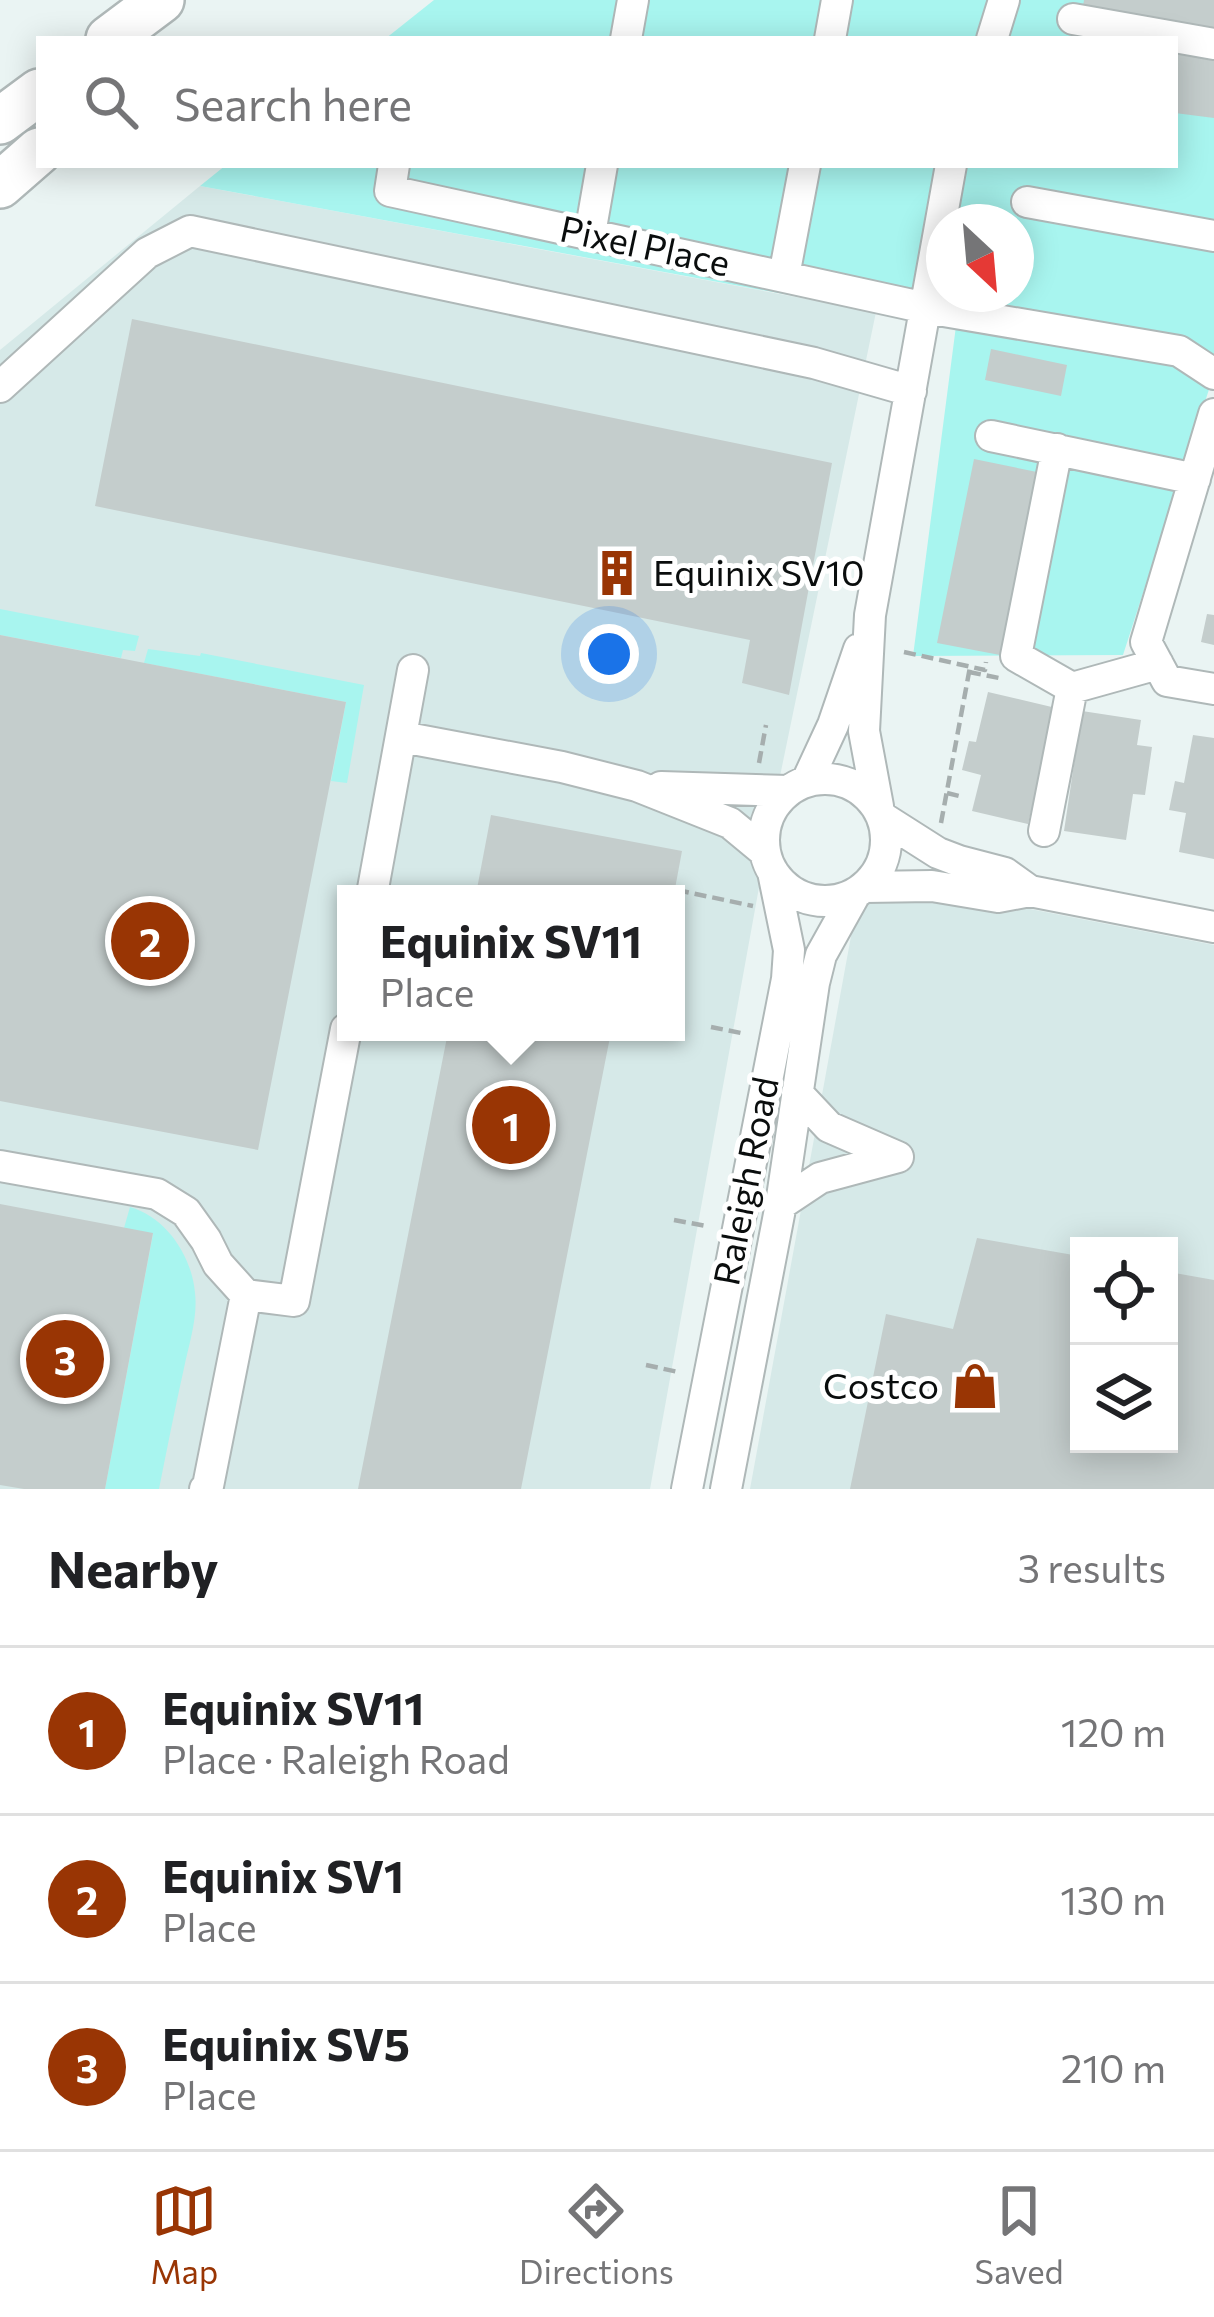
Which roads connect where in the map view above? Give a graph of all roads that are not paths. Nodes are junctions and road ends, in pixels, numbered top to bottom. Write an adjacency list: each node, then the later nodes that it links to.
1 (633, 0): 7 (street)
2 (837, 0): 8 (street)
3 (1004, 0): 9 (street)
4 (153, 14): 6 (highway)
5 (1073, 19): 10 (street)
6 (114, 36)
7 (627, 36)
8 (831, 36)
9 (993, 36)
10 (1169, 36)
11 (1178, 38): 12 (street)
12 (1214, 44)
13 (36, 94): 14 (highway)
14 (0, 121)
15 (36, 154): 20 (highway)
16 (394, 168): 23 (street, Pixel Place)
17 (601, 168): 23 (street)
18 (805, 168): 25 (street)
19 (950, 168): 22 (street)
20 (0, 185)
21 (1027, 202): 24 (street)
22 (944, 204)
23 (590, 234): 25 (street, Pixel Place)
24 (1214, 236)
25 (784, 276): 26 (street, Pixel Place)
26 (926, 308): 30 (street)
27 (950, 312): 28 (street, Pixel Place)
28 (1214, 374)
29 (0, 387): 30 (street)
30 (910, 391): 35 (street)
31 (1214, 414): 34 (street)
32 (991, 436): 33 (street)
33 (1057, 449): 34 (street); 38 (street)
34 (1198, 499): 36 (street)
35 (870, 615): 42 (street); 43 (street)
36 (1158, 664): 38 (street); 39 (street)
37 (413, 670): 40 (street)
38 (1072, 688): 44 (street)
39 (1214, 689)
40 (402, 737): 41 (street); 46 (street)
41 (637, 786): 42 (street); 45 (street)
42 (797, 786): 43 (street); 45 (street)
43 (880, 812): 47 (street); 48 (street)
44 (1044, 831)
45 (769, 862): 47 (street); 56 (street, Raleigh Road)
46 (374, 885)
47 (860, 890): 48 (street); 51 (street, Raleigh Road)
48 (1030, 891): 49 (street)
49 (1214, 927)
50 (344, 1041): 54 (street)
51 (796, 1093): 53 (street, Raleigh Road); 53 (street)
52 (0, 1166): 54 (street)
53 (781, 1204): 57 (street, Raleigh Road)
54 (246, 1295): 55 (street)
55 (205, 1489)
56 (687, 1489)
57 (726, 1489)

